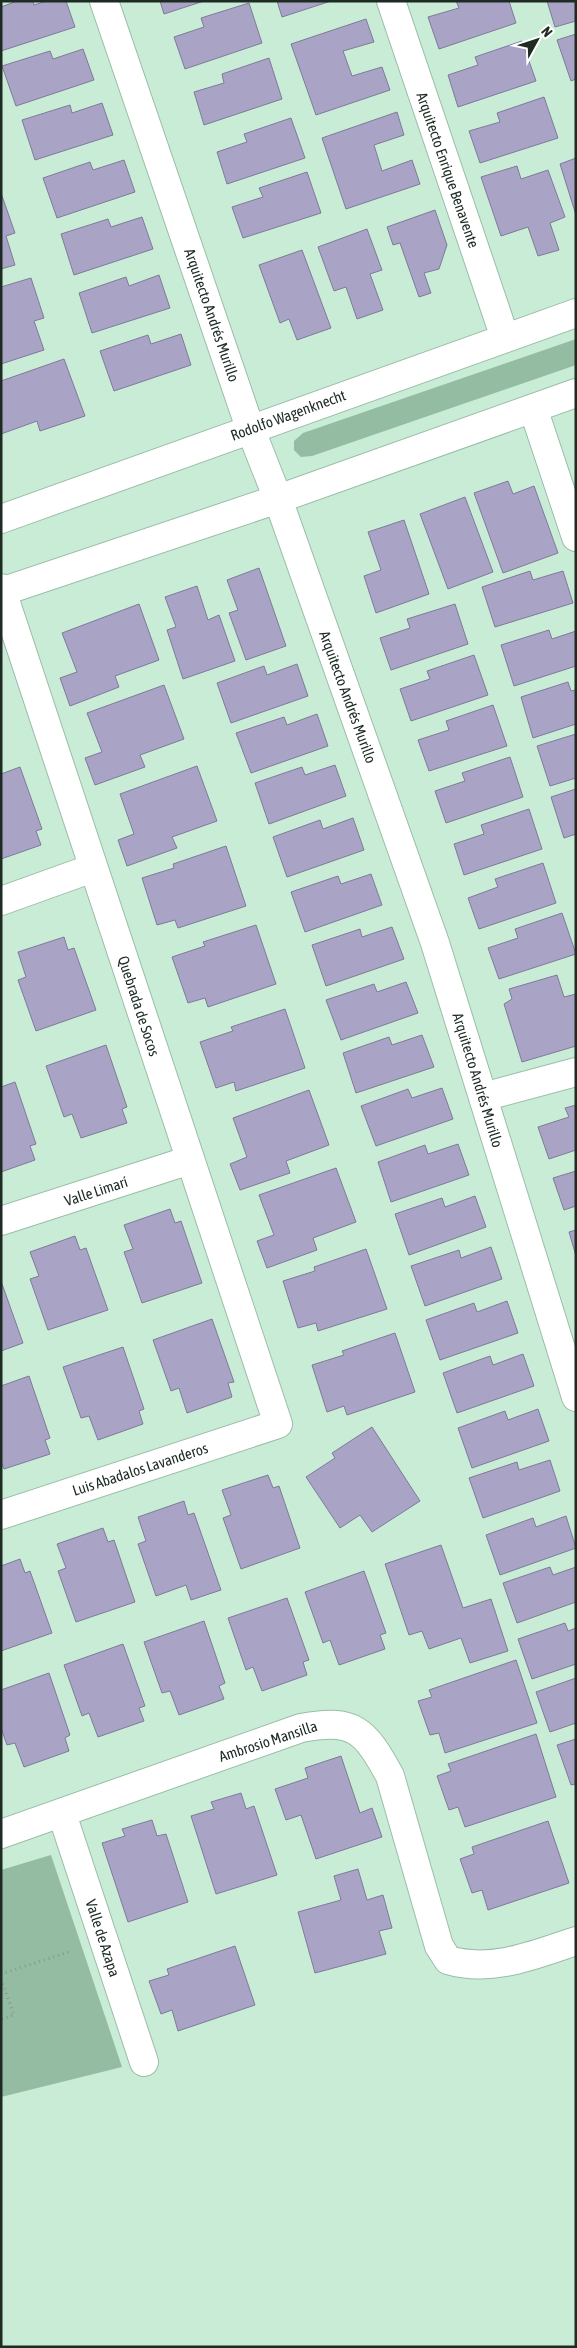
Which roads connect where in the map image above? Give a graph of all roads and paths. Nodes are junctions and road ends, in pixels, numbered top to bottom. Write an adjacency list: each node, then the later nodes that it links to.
1 (104, 1): 7 (street, Arquitecto Andrés Murillo)
2 (391, 1): 4 (street, Arquitecto Enrique Benavente)
3 (576, 313): 4 (street, Rodolfo Wagenknecht)
4 (505, 338): 7 (street, Rodolfo Wagenknecht)
5 (576, 393): 6 (street)
6 (533, 408): 8 (street); 10 (street)
7 (250, 428): 8 (street, Arquitecto Andrés Murillo); 9 (street, Rodolfo Wagenknecht)
8 (278, 499): 11 (street); 15 (street, Arquitecto Andrés Murillo)
9 (1, 519)
10 (576, 537)
11 (2, 591): 12 (street, Quebrada de Socos)
12 (93, 868): 13 (street); 16 (street, Quebrada de Socos)
13 (1, 901)
14 (576, 1072): 15 (street)
15 (483, 1098): 18 (street, Arquitecto Andrés Murillo)
16 (190, 1160): 17 (street, Valle Limarí); 19 (street, Quebrada de Socos)
17 (1, 1221)
18 (576, 1397)
19 (278, 1424): 20 (street, Luis Abadalos Lavanderos)
20 (1, 1515)
21 (62, 1814): 22 (street, Ambrosio Mansilla); 23 (street, Valle de Azapa); 24 (street, Ambrosio Mansilla)
22 (1, 1834)
23 (104, 1941): 25 (path); 28 (street, Valle de Azapa)
24 (576, 1941)
25 (1, 1974)
26 (1, 1979): 27 (path)
27 (1, 2020)
28 (144, 2062)

